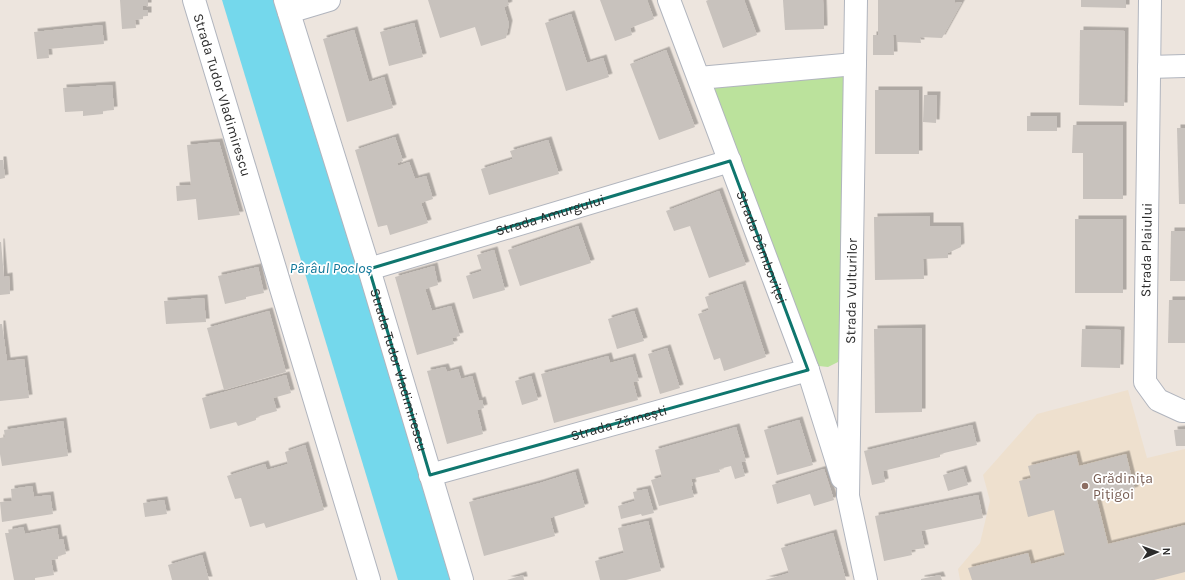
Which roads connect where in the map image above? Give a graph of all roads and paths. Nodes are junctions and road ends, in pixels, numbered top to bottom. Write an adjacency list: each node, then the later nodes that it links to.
1 (194, 0): 17 (street, Strada Tudor Vladimirescu)
2 (329, 0): 6 (street)
3 (669, 0): 10 (street, Strada Dâmboviței)
4 (856, 0): 7 (street, Strada Vulturilor)
5 (1150, 0): 9 (street, Strada Plaiului)
6 (287, 6): 12 (street, Strada Tudor Vladimirescu)
7 (856, 64): 10 (street); 16 (street, Strada Vulturilor)
8 (1185, 66): 9 (street)
9 (1149, 67): 14 (street, Strada Plaiului)
10 (699, 78): 11 (street, Strada Dâmboviței)
11 (730, 161): 12 (street, Strada Amurgului); 13 (street, Strada Dâmboviței)
12 (370, 269): 15 (street, Strada Tudor Vladimirescu)
13 (808, 370): 15 (street, Strada Zărnești); 16 (street, Strada Dâmboviței)
14 (1185, 411)
15 (430, 475): 18 (street, Strada Tudor Vladimirescu)
16 (848, 496): 19 (street, Strada Vulturilor)
17 (369, 580)
18 (462, 580)
19 (866, 580)

